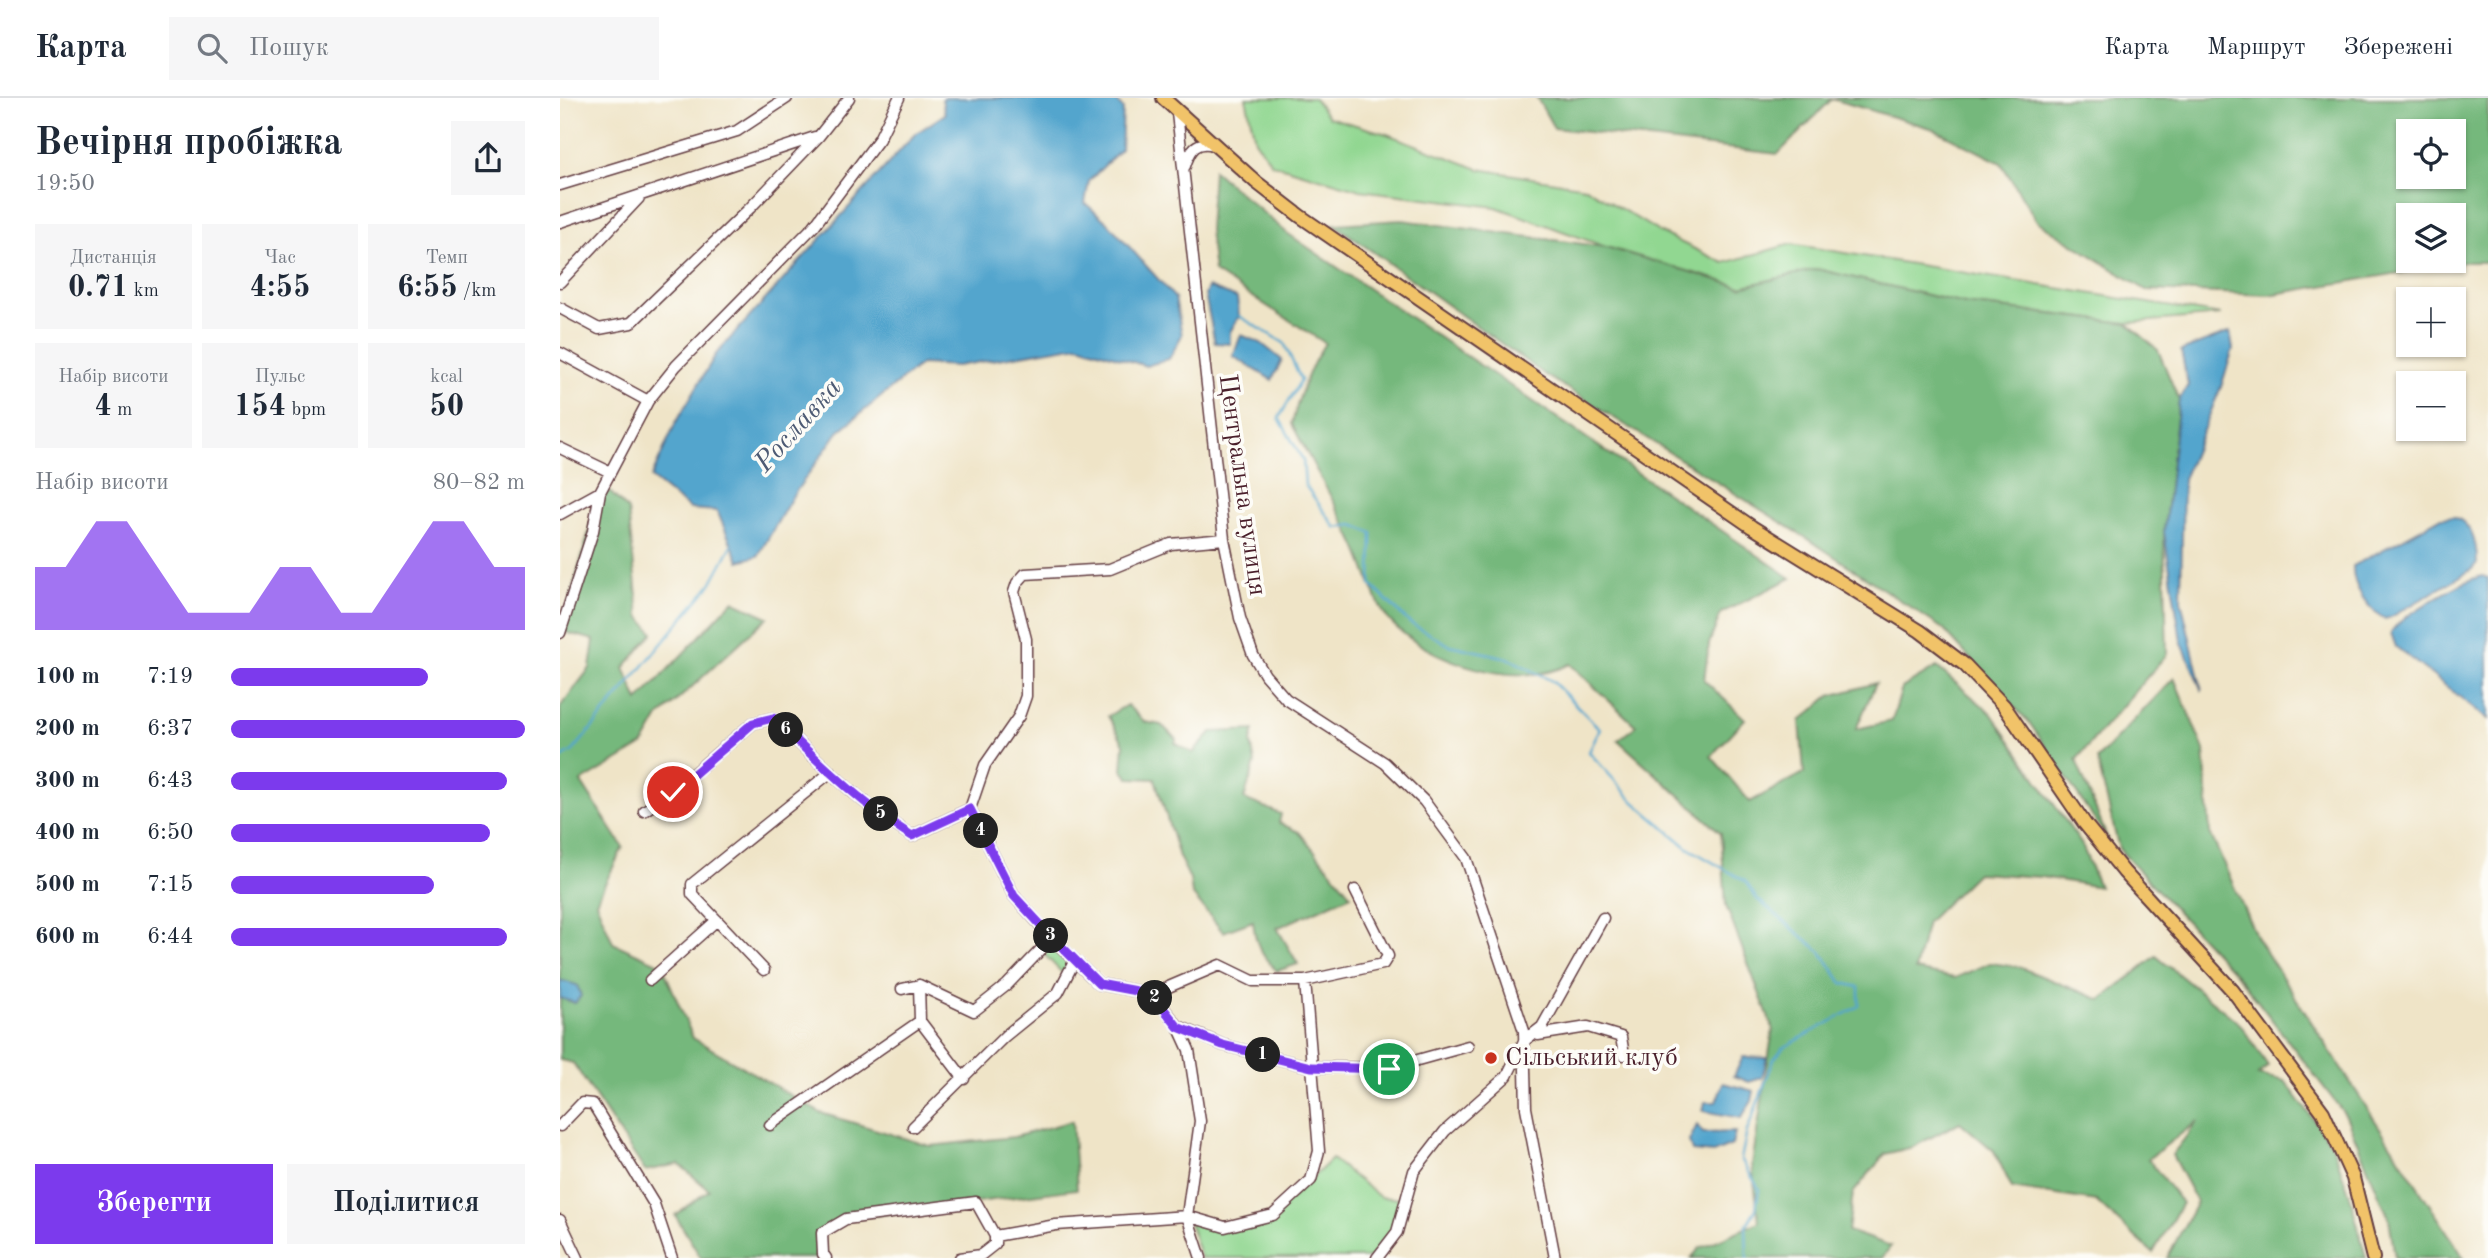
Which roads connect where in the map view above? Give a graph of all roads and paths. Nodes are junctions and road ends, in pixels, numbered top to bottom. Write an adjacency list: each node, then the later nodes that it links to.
1 (787, 98): 9 (street)
2 (849, 98): 6 (street)
3 (899, 98): 15 (street)
4 (1163, 98): 5 (main road)
5 (1177, 113): 7 (main road); 8 (street, Центральна вулиця)
6 (819, 136): 10 (street); 13 (street)
7 (1214, 145): 8 (street); 56 (main road)
8 (1183, 170): 20 (street, Центральна вулиця)
9 (560, 185)
10 (640, 198): 11 (street); 12 (street)
11 (560, 222)
12 (560, 282)
13 (560, 309)
14 (560, 353): 15 (street)
15 (648, 401): 17 (street)
16 (560, 448): 17 (street)
17 (608, 471): 18 (street)
18 (600, 492): 19 (street); 21 (street)
19 (560, 514)
20 (1224, 539): 23 (street); 38 (street, Центральна вулиця)
21 (560, 633)
22 (831, 772): 23 (street); 24 (street); 27 (street)
23 (970, 809): 28 (street)
24 (644, 811)
25 (1355, 890): 32 (street)
26 (1603, 918): 38 (street)
27 (717, 920): 30 (street); 31 (street)
28 (1052, 937): 29 (street); 33 (street)
29 (1075, 960): 35 (street); 42 (street)
30 (764, 970)
31 (650, 980)
32 (1305, 981): 35 (street); 41 (street)
33 (919, 985): 34 (street); 36 (street)
34 (902, 989)
35 (1152, 994): 37 (street)
36 (920, 1021): 42 (street); 43 (street)
37 (1178, 1027): 41 (street); 46 (street)
38 (1524, 1041): 40 (street); 54 (street); 55 (street, Центральна вулиця)
39 (1468, 1046): 41 (street)
40 (1624, 1055)
41 (1311, 1067): 46 (street)
42 (964, 1079): 45 (street)
43 (770, 1125)
44 (560, 1126): 50 (street)
45 (913, 1127)
46 (1187, 1216): 48 (street); 53 (street)
47 (560, 1220): 49 (street)
48 (995, 1236): 51 (street); 52 (street)
49 (578, 1258)
50 (672, 1258)
51 (827, 1258)
52 (960, 1258)
53 (1201, 1258)
54 (1377, 1258)
55 (1555, 1258)
56 (2373, 1258)

